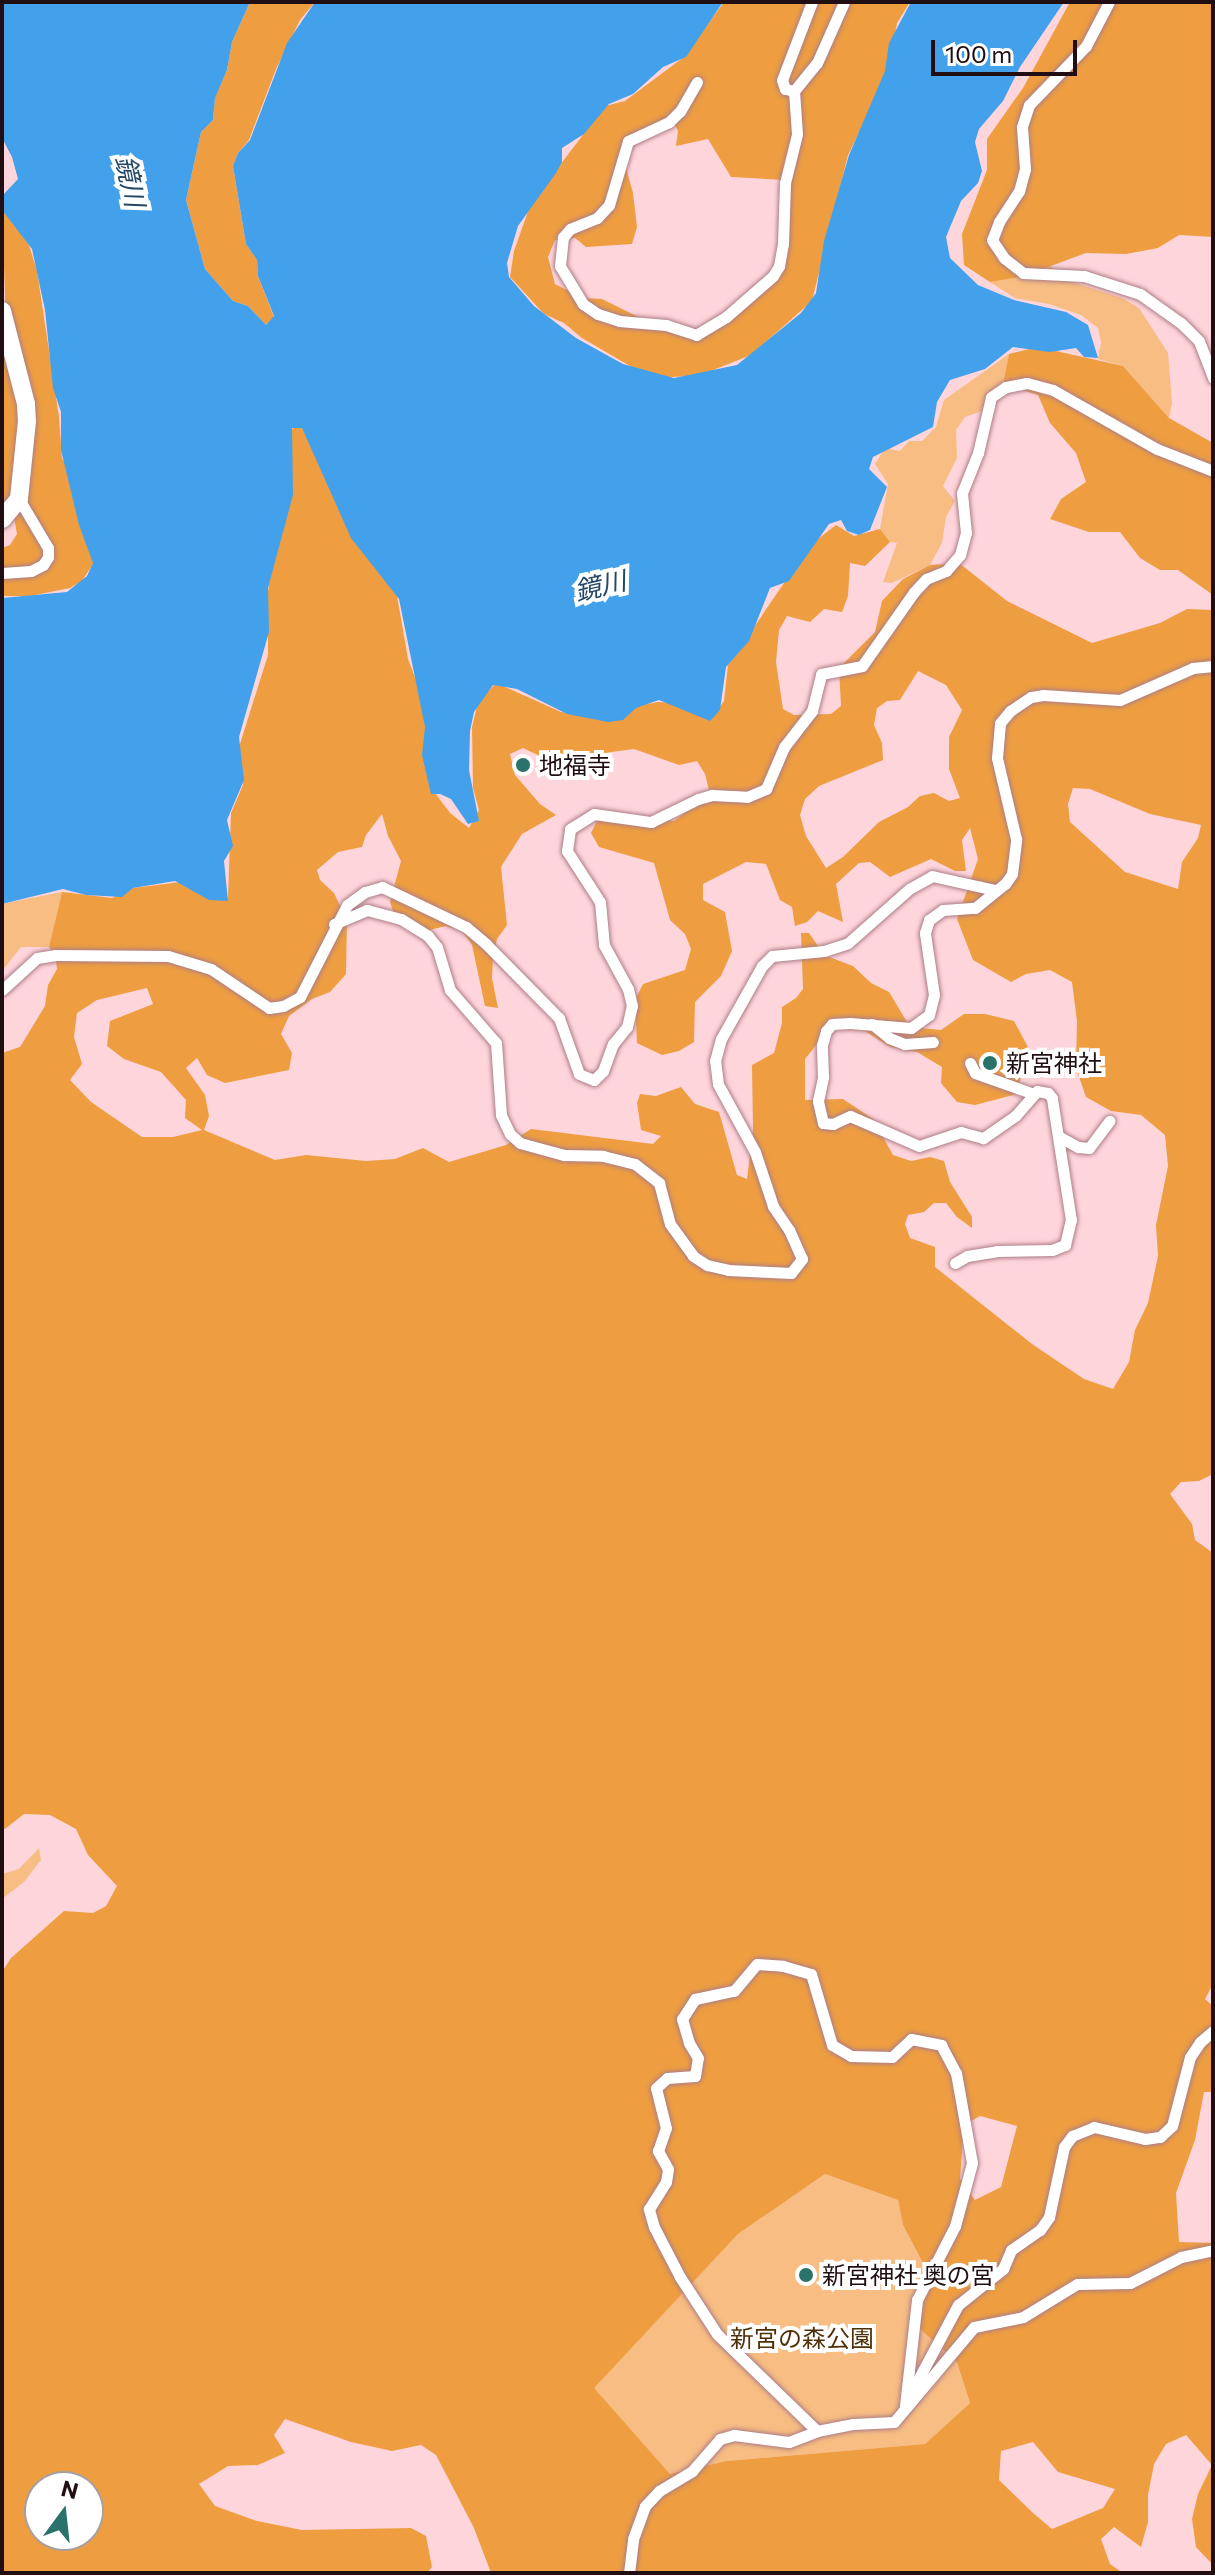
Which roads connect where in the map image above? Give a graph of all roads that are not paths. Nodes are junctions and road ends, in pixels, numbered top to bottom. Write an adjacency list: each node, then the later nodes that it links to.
1 (812, 2): 5 (street)
2 (844, 2): 5 (street)
3 (1109, 2): 7 (street)
4 (697, 82): 5 (street)
5 (794, 91)
6 (2, 311): 9 (main road)
7 (1213, 378)
8 (1213, 471): 14 (street)
9 (19, 499): 10 (main road); 11 (street)
10 (2, 519)
11 (2, 573)
12 (1213, 666): 13 (street)
13 (995, 890): 14 (street); 16 (street)
14 (334, 925): 15 (street)
15 (2, 990)
16 (872, 1024): 17 (street); 19 (street)
17 (933, 1042)
18 (970, 1063): 19 (street)
19 (1034, 1094): 21 (street)
20 (1109, 1121): 21 (street)
21 (1058, 1136): 22 (street)
22 (955, 1263)
23 (1213, 2031): 25 (street)
24 (1213, 2250): 25 (street)
25 (905, 2406): 26 (street); 26 (street)
26 (817, 2431): 27 (street)
27 (629, 2573)

